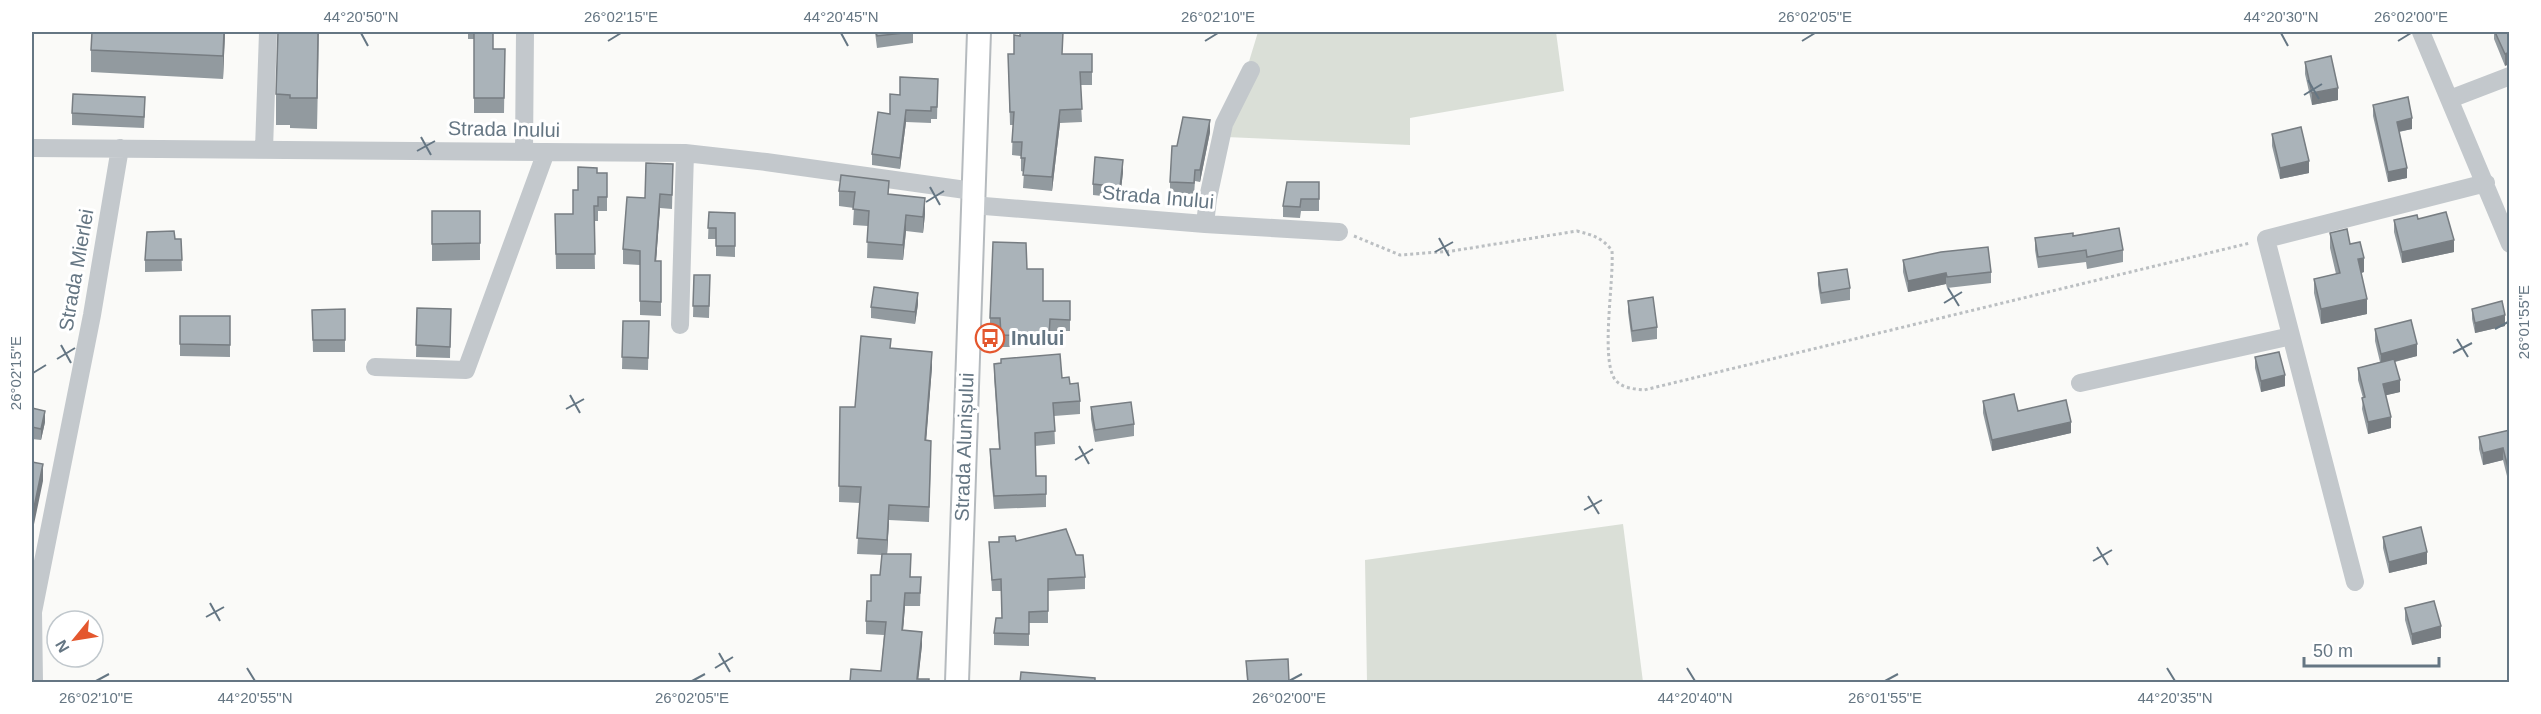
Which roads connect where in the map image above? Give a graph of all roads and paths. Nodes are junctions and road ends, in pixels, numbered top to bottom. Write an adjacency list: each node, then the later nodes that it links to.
1 (268, 32): 10 (street)
2 (525, 32): 11 (street)
3 (979, 32): 15 (main road, Strada Alunișului)
4 (2421, 32): 7 (street)
5 (1251, 70): 16 (street)
6 (2510, 76): 7 (street)
7 (2450, 99): 14 (street)
8 (32, 148): 9 (street, Strada Inului)
9 (120, 148): 10 (street, Strada Inului); 25 (street, Strada Mierlei)
10 (264, 149): 11 (street, Strada Inului)
11 (524, 152): 12 (street, Strada Inului)
12 (546, 152): 13 (street, Strada Inului); 22 (street)
13 (685, 153): 15 (street, Strada Inului); 20 (street)
14 (2486, 183): 18 (street); 19 (street)
15 (972, 198): 16 (street, Strada Inului); 27 (main road, Strada Alunișului)
16 (1205, 224): 17 (street, Strada Inului)
17 (1339, 232): 18 (path)
18 (2266, 238): 21 (street)
19 (2510, 244)
20 (680, 325)
21 (2291, 336): 23 (street); 24 (street)
22 (375, 367)
23 (2080, 383)
24 (2355, 582)
25 (32, 612): 26 (street, Strada Mierlei)
26 (34, 682)
27 (957, 682)

